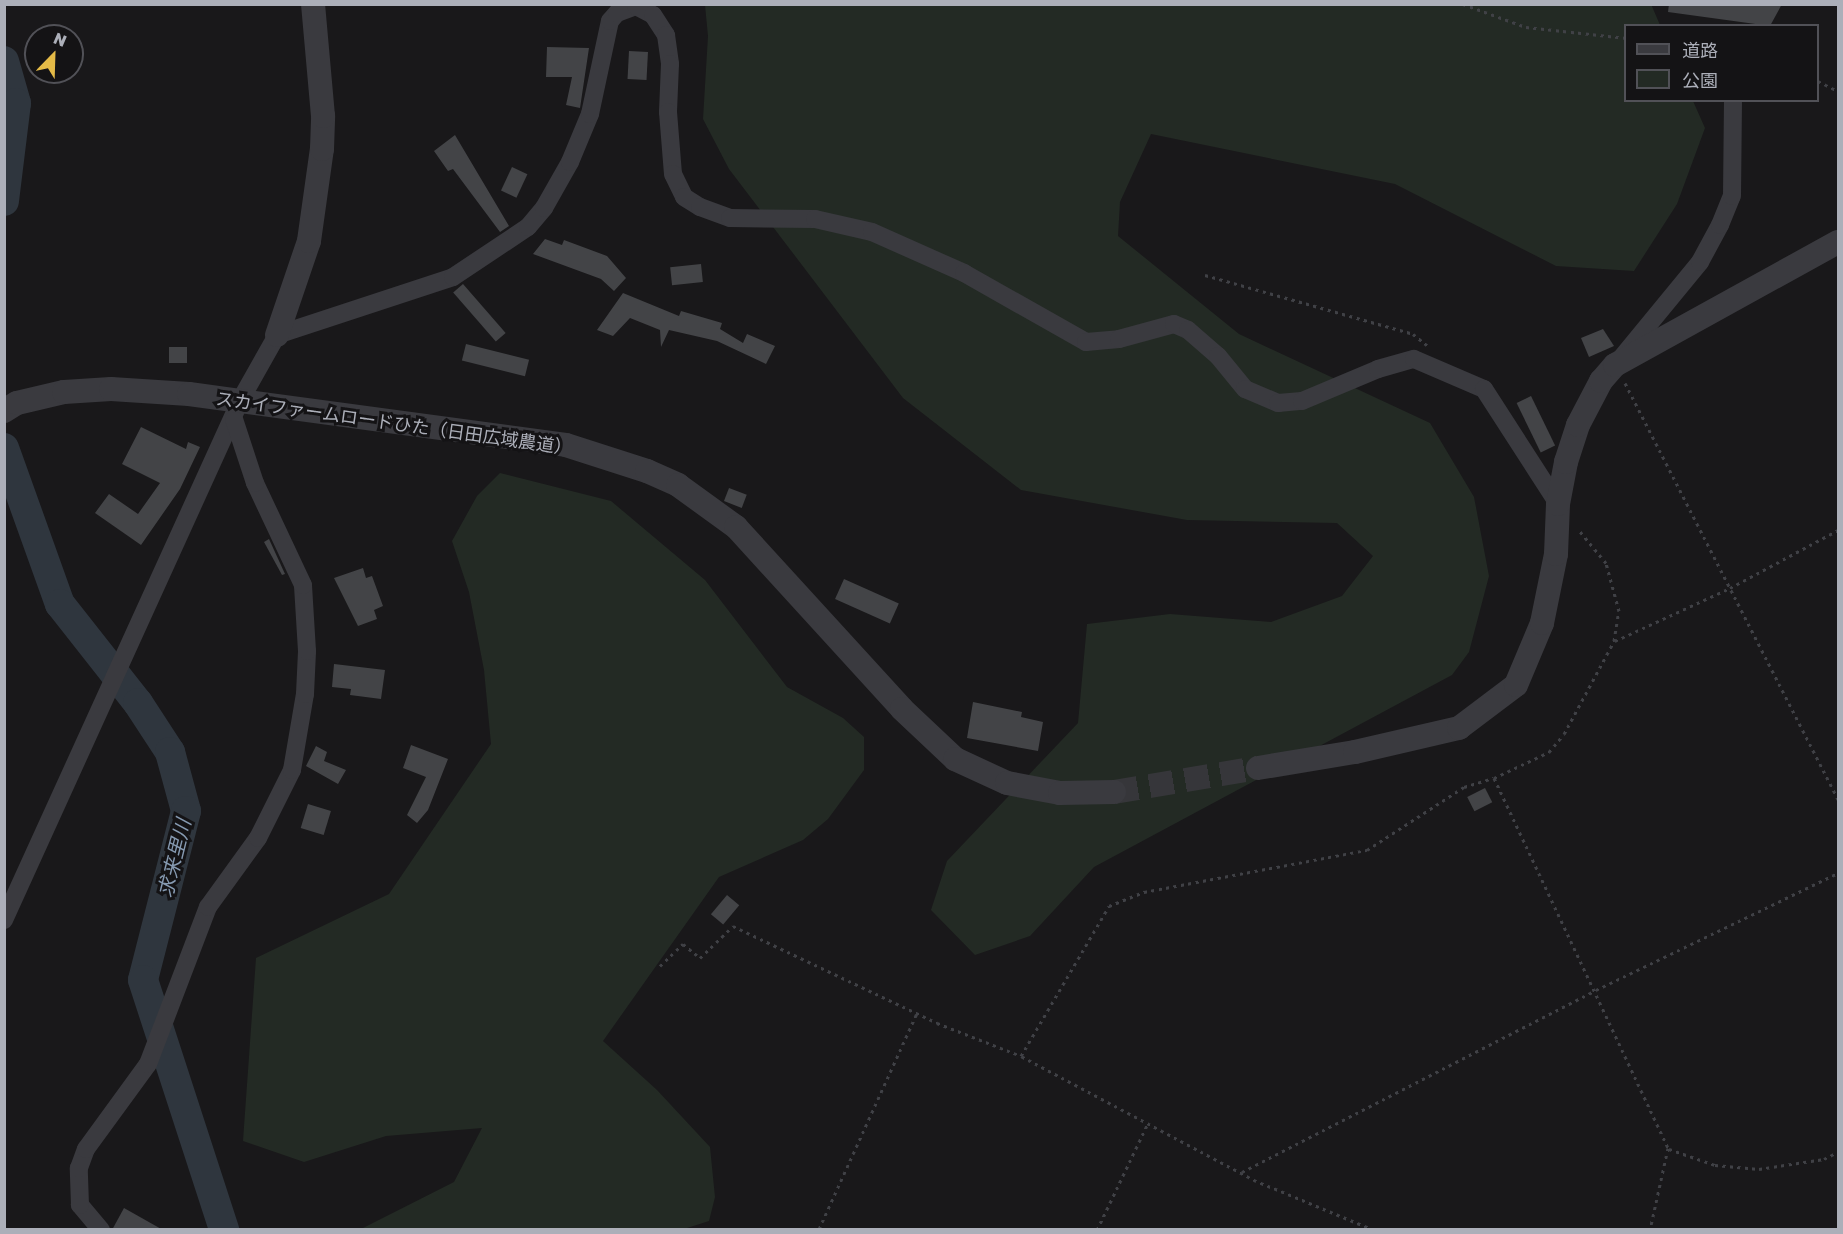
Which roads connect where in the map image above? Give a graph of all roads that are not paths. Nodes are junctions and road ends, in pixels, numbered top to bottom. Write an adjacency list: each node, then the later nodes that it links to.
1 (313, 4): 4 (street)
2 (1733, 102): 5 (street)
3 (1839, 242): 5 (street)
4 (277, 335): 7 (street); 8 (street)
5 (1615, 365): 8 (street)
6 (11, 407): 7 (street, スカイファームロードひた（日田広域農道）)
7 (238, 409): 10 (street, スカイファームロードひた（日田広域農道）); 11 (street); 12 (street)
8 (1558, 510): 9 (street)
9 (1258, 768)
10 (1114, 792)
11 (4, 920)
12 (101, 1230)

